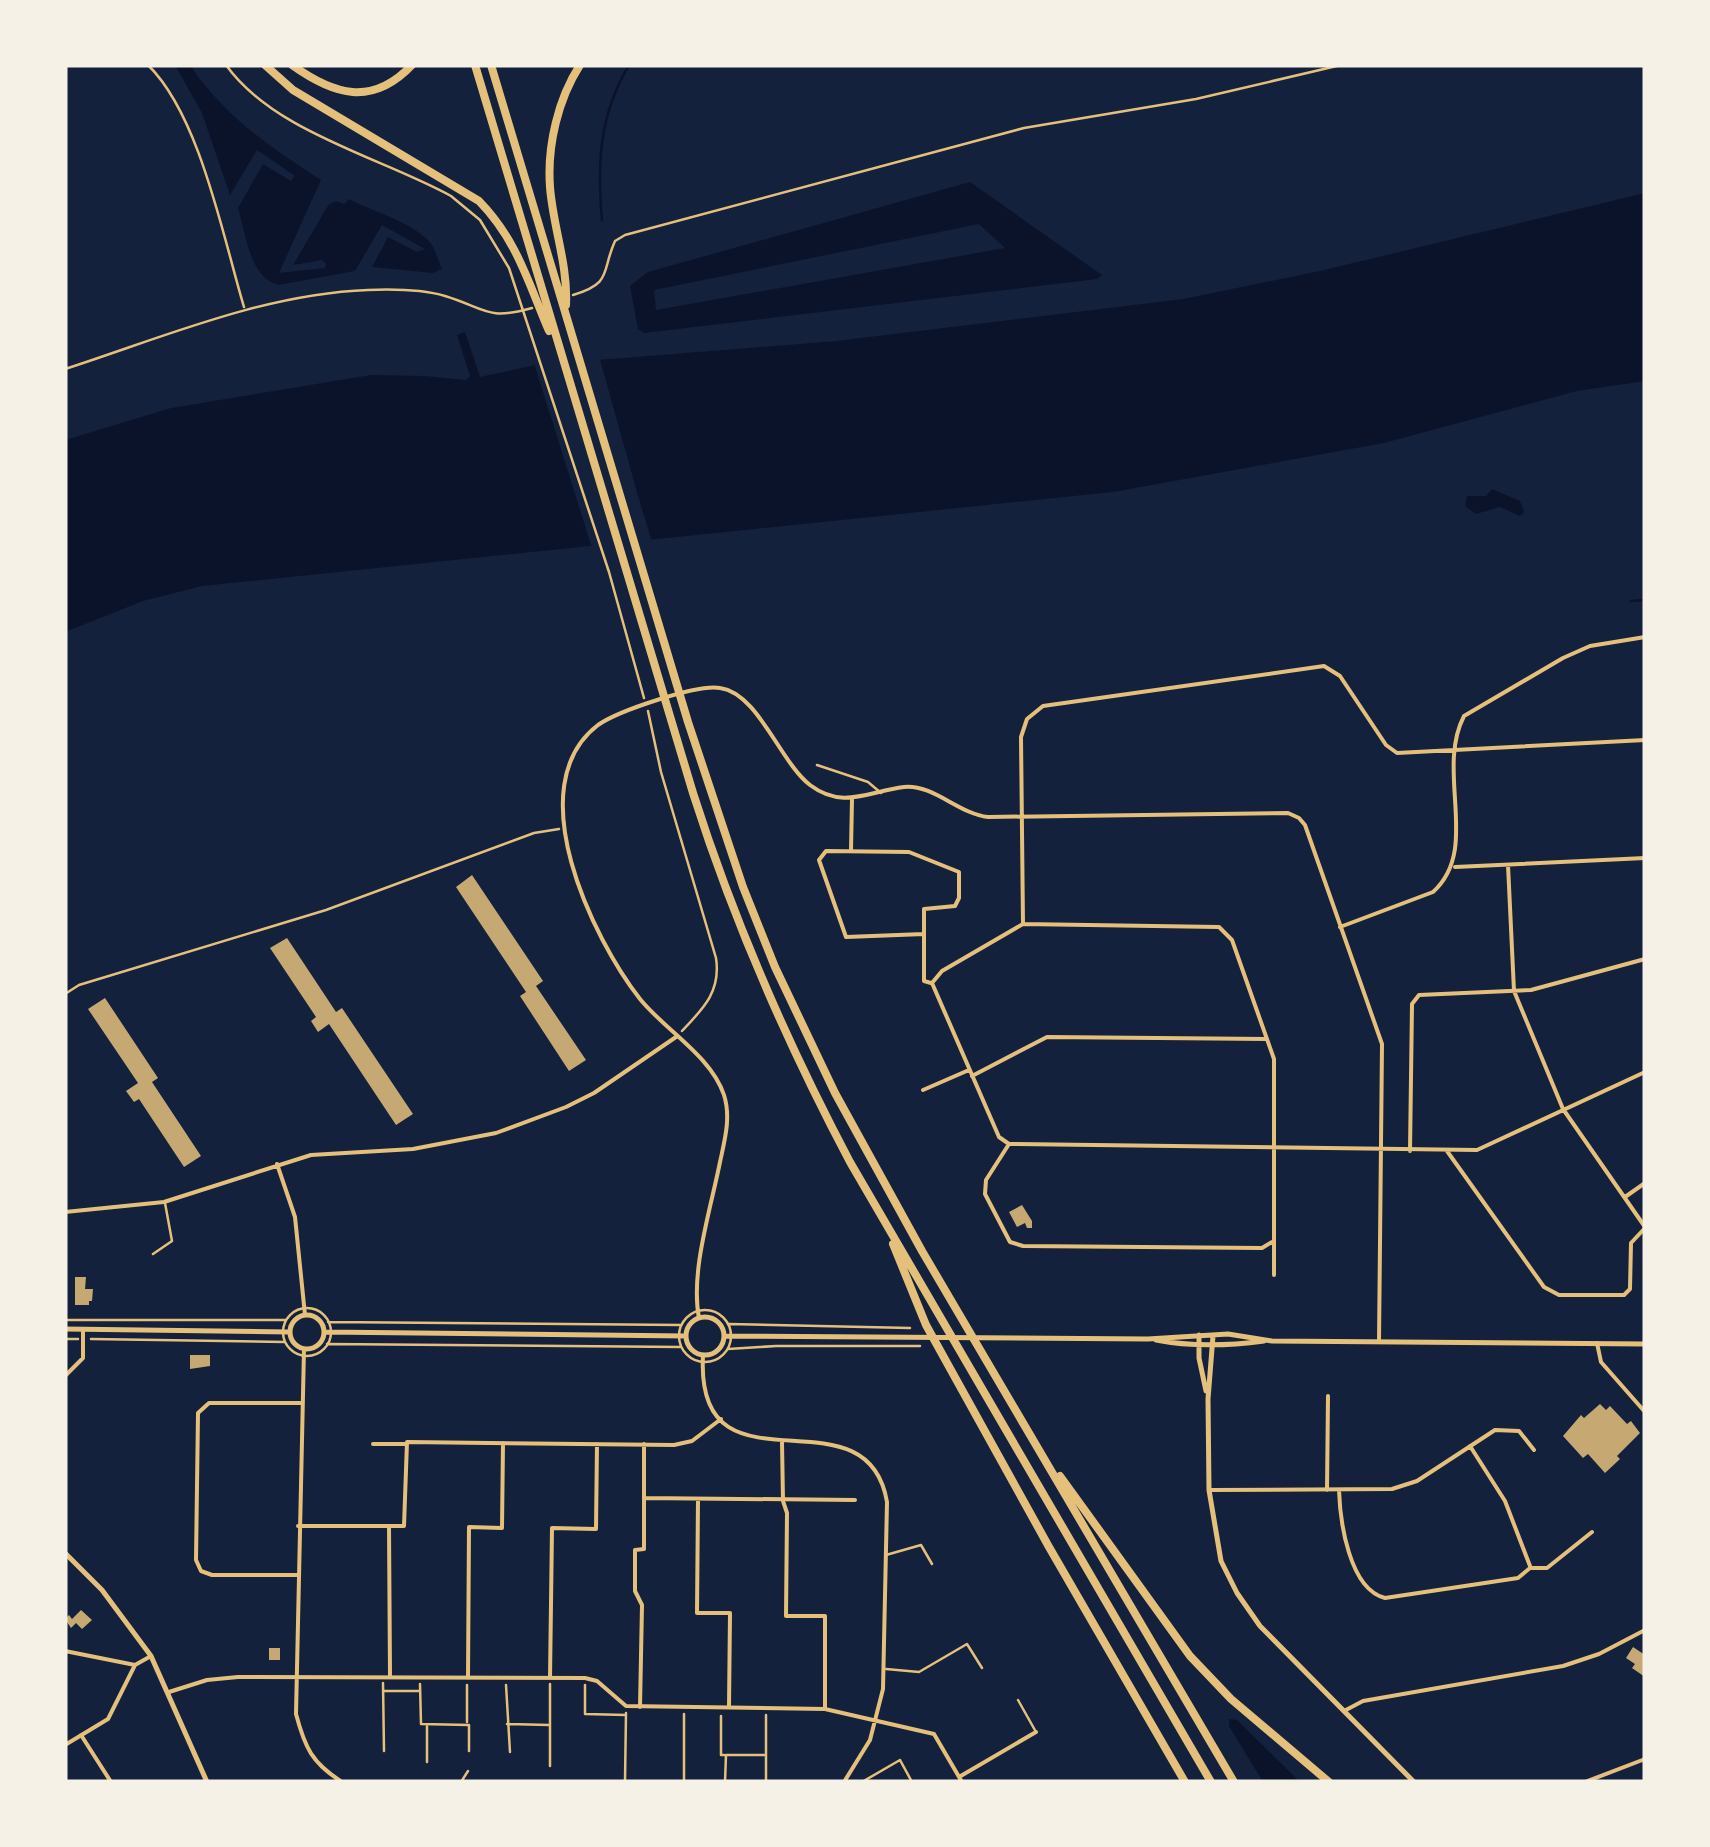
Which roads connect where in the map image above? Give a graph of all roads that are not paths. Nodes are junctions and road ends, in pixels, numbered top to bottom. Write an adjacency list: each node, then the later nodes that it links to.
1 (265, 65): 8 (highway)
2 (292, 65): 3 (highway)
3 (412, 65)
4 (474, 65): 8 (highway)
5 (491, 65): 7 (highway)
6 (580, 65): 7 (highway)
7 (566, 314): 78 (highway)
8 (561, 358): 42 (highway)
9 (1645, 637): 11 (street)
10 (1645, 740): 11 (street)
11 (1452, 749): 15 (street); 19 (street)
12 (817, 765): 13 (lane)
13 (882, 793): 14 (street); 15 (street)
14 (852, 800): 16 (street); 26 (street)
15 (1022, 816): 20 (street); 21 (street)
16 (851, 851): 22 (street); 22 (street)
17 (1645, 858): 18 (street)
18 (1508, 865): 19 (street); 25 (street)
19 (1453, 867): 21 (street)
20 (1023, 924): 24 (street); 27 (street)
21 (1340, 927): 34 (street)
22 (924, 934): 24 (street)
23 (1645, 959): 25 (street)
24 (932, 984): 29 (street)
25 (1514, 991): 31 (street); 35 (street)
26 (676, 1037): 37 (street); 48 (street)
27 (1267, 1039): 29 (street); 33 (street)
28 (1645, 1072): 31 (street)
29 (970, 1073): 30 (street); 32 (street)
30 (923, 1090)
31 (1562, 1110): 36 (street); 39 (street)
32 (1009, 1144): 33 (street); 44 (street)
33 (1275, 1146): 34 (street); 44 (street)
34 (1381, 1150): 35 (street); 59 (street)
35 (1410, 1150): 36 (street)
36 (1447, 1152): 43 (street)
37 (277, 1164): 40 (street); 47 (street)
38 (1645, 1183): 39 (street)
39 (1625, 1196): 43 (street)
40 (164, 1202): 41 (street); 45 (lane)
41 (65, 1212)
42 (882, 1216): 124 (highway); 125 (highway)
43 (1645, 1228)
44 (1274, 1241): 46 (street)
45 (153, 1254)
46 (1274, 1275)
47 (304, 1312): 51 (street); 52 (street)
48 (699, 1318): 55 (street); 56 (street)
49 (65, 1329): 50 (street)
50 (83, 1330): 51 (street); 66 (street)
51 (286, 1332): 64 (street)
52 (327, 1332): 55 (street); 64 (street)
53 (1213, 1334): 54 (street); 58 (street); 63 (street)
54 (1199, 1335): 57 (street); 62 (street)
55 (686, 1336): 65 (street)
56 (725, 1336): 57 (street); 65 (street)
57 (1148, 1339): 62 (street)
58 (1272, 1340): 59 (street); 63 (street)
59 (1378, 1342): 60 (street)
60 (1597, 1343): 61 (street); 70 (street)
61 (1645, 1344)
62 (1199, 1346): 63 (street); 68 (street)
63 (1214, 1346): 68 (street)
64 (304, 1352): 69 (street)
65 (704, 1356): 71 (street)
66 (65, 1376)
67 (1328, 1396): 82 (street)
68 (1208, 1399): 81 (street)
69 (300, 1404): 88 (street); 95 (street)
70 (1645, 1412)
71 (721, 1419): 72 (street); 77 (street)
72 (782, 1442): 87 (street); 92 (street)
73 (503, 1443): 75 (street); 76 (street); 106 (street)
74 (373, 1444): 75 (street)
75 (406, 1444): 89 (street)
76 (597, 1444): 77 (street); 107 (street)
77 (644, 1444): 84 (street)
78 (1036, 1444): 126 (highway); 127 (highway)
79 (1470, 1446): 80 (street); 83 (street); 94 (street)
80 (1534, 1450)
81 (1210, 1490): 82 (street); 113 (street)
82 (1327, 1490): 83 (street)
83 (1339, 1490): 94 (street)
84 (644, 1498): 85 (street); 110 (street)
85 (698, 1499): 87 (street); 111 (street)
86 (855, 1500): 87 (street)
87 (782, 1501): 112 (street)
88 (298, 1526): 89 (street); 95 (street)
89 (389, 1526): 105 (street)
90 (1592, 1532): 94 (street)
91 (65, 1553): 100 (street)
92 (886, 1555): 93 (lane); 102 (street)
93 (932, 1564)
94 (1530, 1568)
95 (297, 1575): 104 (street)
96 (1645, 1630): 97 (street)
97 (1638, 1635): 98 (street); 113 (street)
98 (1645, 1641)
99 (65, 1651): 101 (street)
100 (151, 1656): 101 (street); 108 (street)
101 (135, 1664): 116 (street)
102 (883, 1668): 103 (lane); 114 (street)
103 (982, 1668)
104 (296, 1676): 105 (street); 108 (street); 122 (street)
105 (386, 1677): 106 (street)
106 (467, 1678): 107 (street)
107 (550, 1678): 110 (street)
108 (169, 1692): 121 (street)
109 (1018, 1700): 115 (lane)
110 (640, 1708): 111 (street)
111 (730, 1708): 112 (street)
112 (825, 1709): 114 (street)
113 (1344, 1711): 128 (street)
114 (876, 1718): 119 (street); 123 (street)
115 (1036, 1732): 119 (street)
116 (82, 1735): 117 (street); 120 (street)
117 (65, 1745)
118 (1645, 1759): 129 (street)
119 (960, 1780)
120 (111, 1782)
121 (207, 1782)
122 (342, 1782)
123 (844, 1782)
124 (1184, 1782)
125 (1211, 1782)
126 (1234, 1782)
127 (1329, 1782)
128 (1414, 1782)
129 (1585, 1782)

